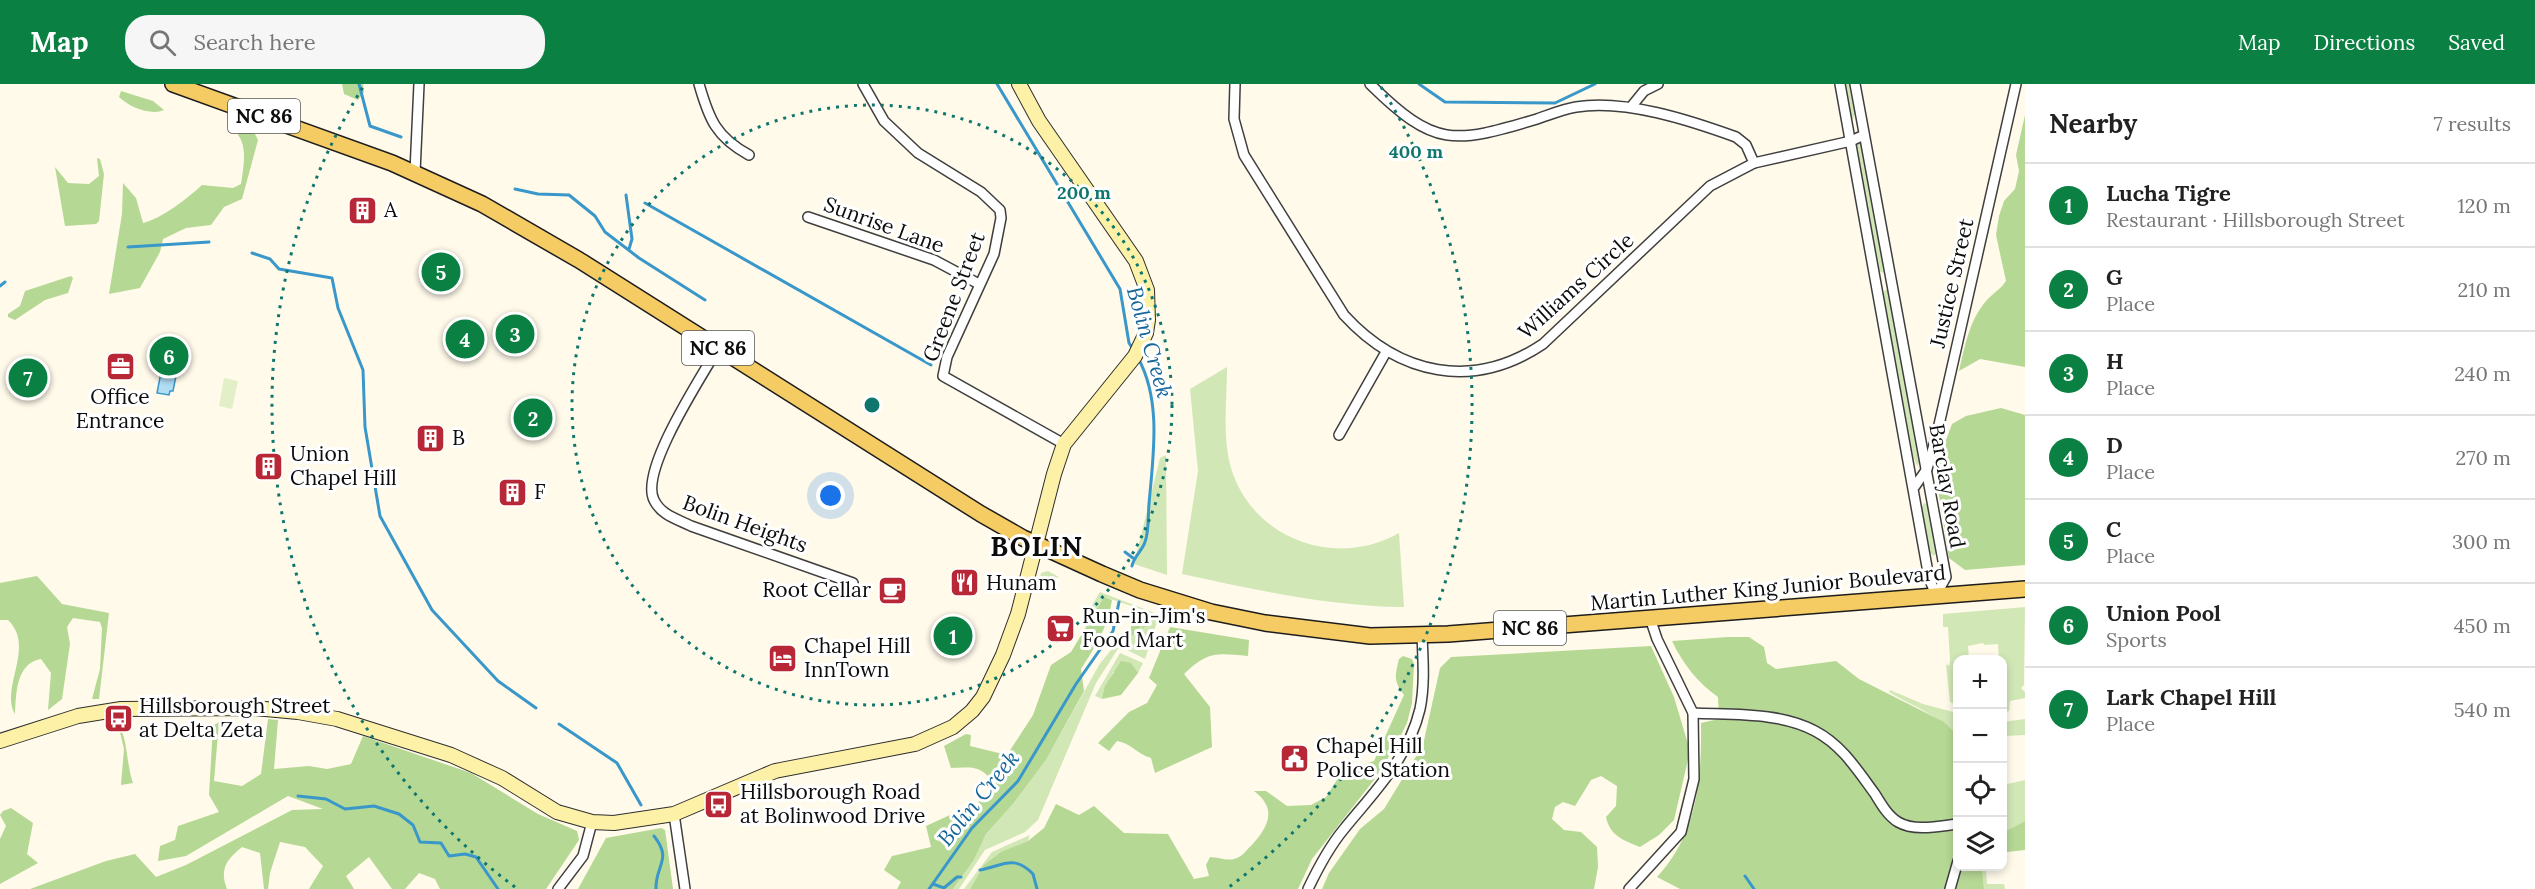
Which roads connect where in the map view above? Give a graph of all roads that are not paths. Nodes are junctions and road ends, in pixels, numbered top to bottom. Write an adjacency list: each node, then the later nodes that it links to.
1 (172, 84): 17 (main road, Martin Luther King Junior Boulevard / NC 86)
2 (419, 84): 17 (street)
3 (699, 84): 15 (street)
4 (863, 84): 21 (street, Greene Street)
5 (1019, 84): 25 (street)
6 (1235, 84): 23 (street, Williams Circle)
7 (1370, 84): 12 (street)
8 (1658, 84): 12 (street)
9 (1840, 84): 14 (street, Barclay Road)
10 (1855, 84): 13 (street, Barclay Road)
11 (2016, 84): 26 (street, Justice Street)
12 (1631, 107): 16 (street)
13 (1864, 135): 14 (street, Williams Circle); 19 (street, Barclay Road)
14 (1851, 141): 16 (street, Williams Circle); 20 (street, Barclay Road)
15 (749, 154)
16 (1754, 163): 23 (street, Williams Circle)
17 (414, 172): 22 (main road, Martin Luther King Junior Boulevard / NC 86)
18 (807, 217): 21 (street, Sunrise Lane)
19 (1890, 281): 20 (street); 26 (street, Barclay Road)
20 (1877, 283): 27 (street, Barclay Road)
21 (980, 284): 25 (street, Greene Street)
22 (718, 348): 28 (main road, Martin Luther King Junior Boulevard / NC 86); 29 (street, Bolin Heights)
23 (1386, 352): 24 (street)
24 (1340, 435)
25 (1064, 444): 28 (street)
26 (1927, 469): 27 (street, Justice Street); 31 (street, Barclay Road)
27 (1915, 486): 31 (street, Barclay Road)
28 (1036, 544): 33 (main road, Martin Luther King Junior Boulevard / NC 86); 36 (street)
29 (853, 583)
30 (2025, 589): 31 (main road, Martin Luther King Junior Boulevard / NC 86)
31 (1936, 596): 32 (main road, Martin Luther King Junior Boulevard / NC 86)
32 (1650, 618): 33 (main road, Martin Luther King Junior Boulevard / NC 86); 34 (street)
33 (1422, 635): 42 (street)
34 (1693, 712): 38 (street); 43 (street)
35 (0, 741): 37 (street)
36 (674, 814): 37 (street); 41 (street)
37 (592, 822): 40 (street)
38 (1953, 824)
39 (1955, 871): 44 (street)
40 (558, 889)
41 (685, 889)
42 (1308, 889)
43 (1629, 889)
44 (1950, 889)

